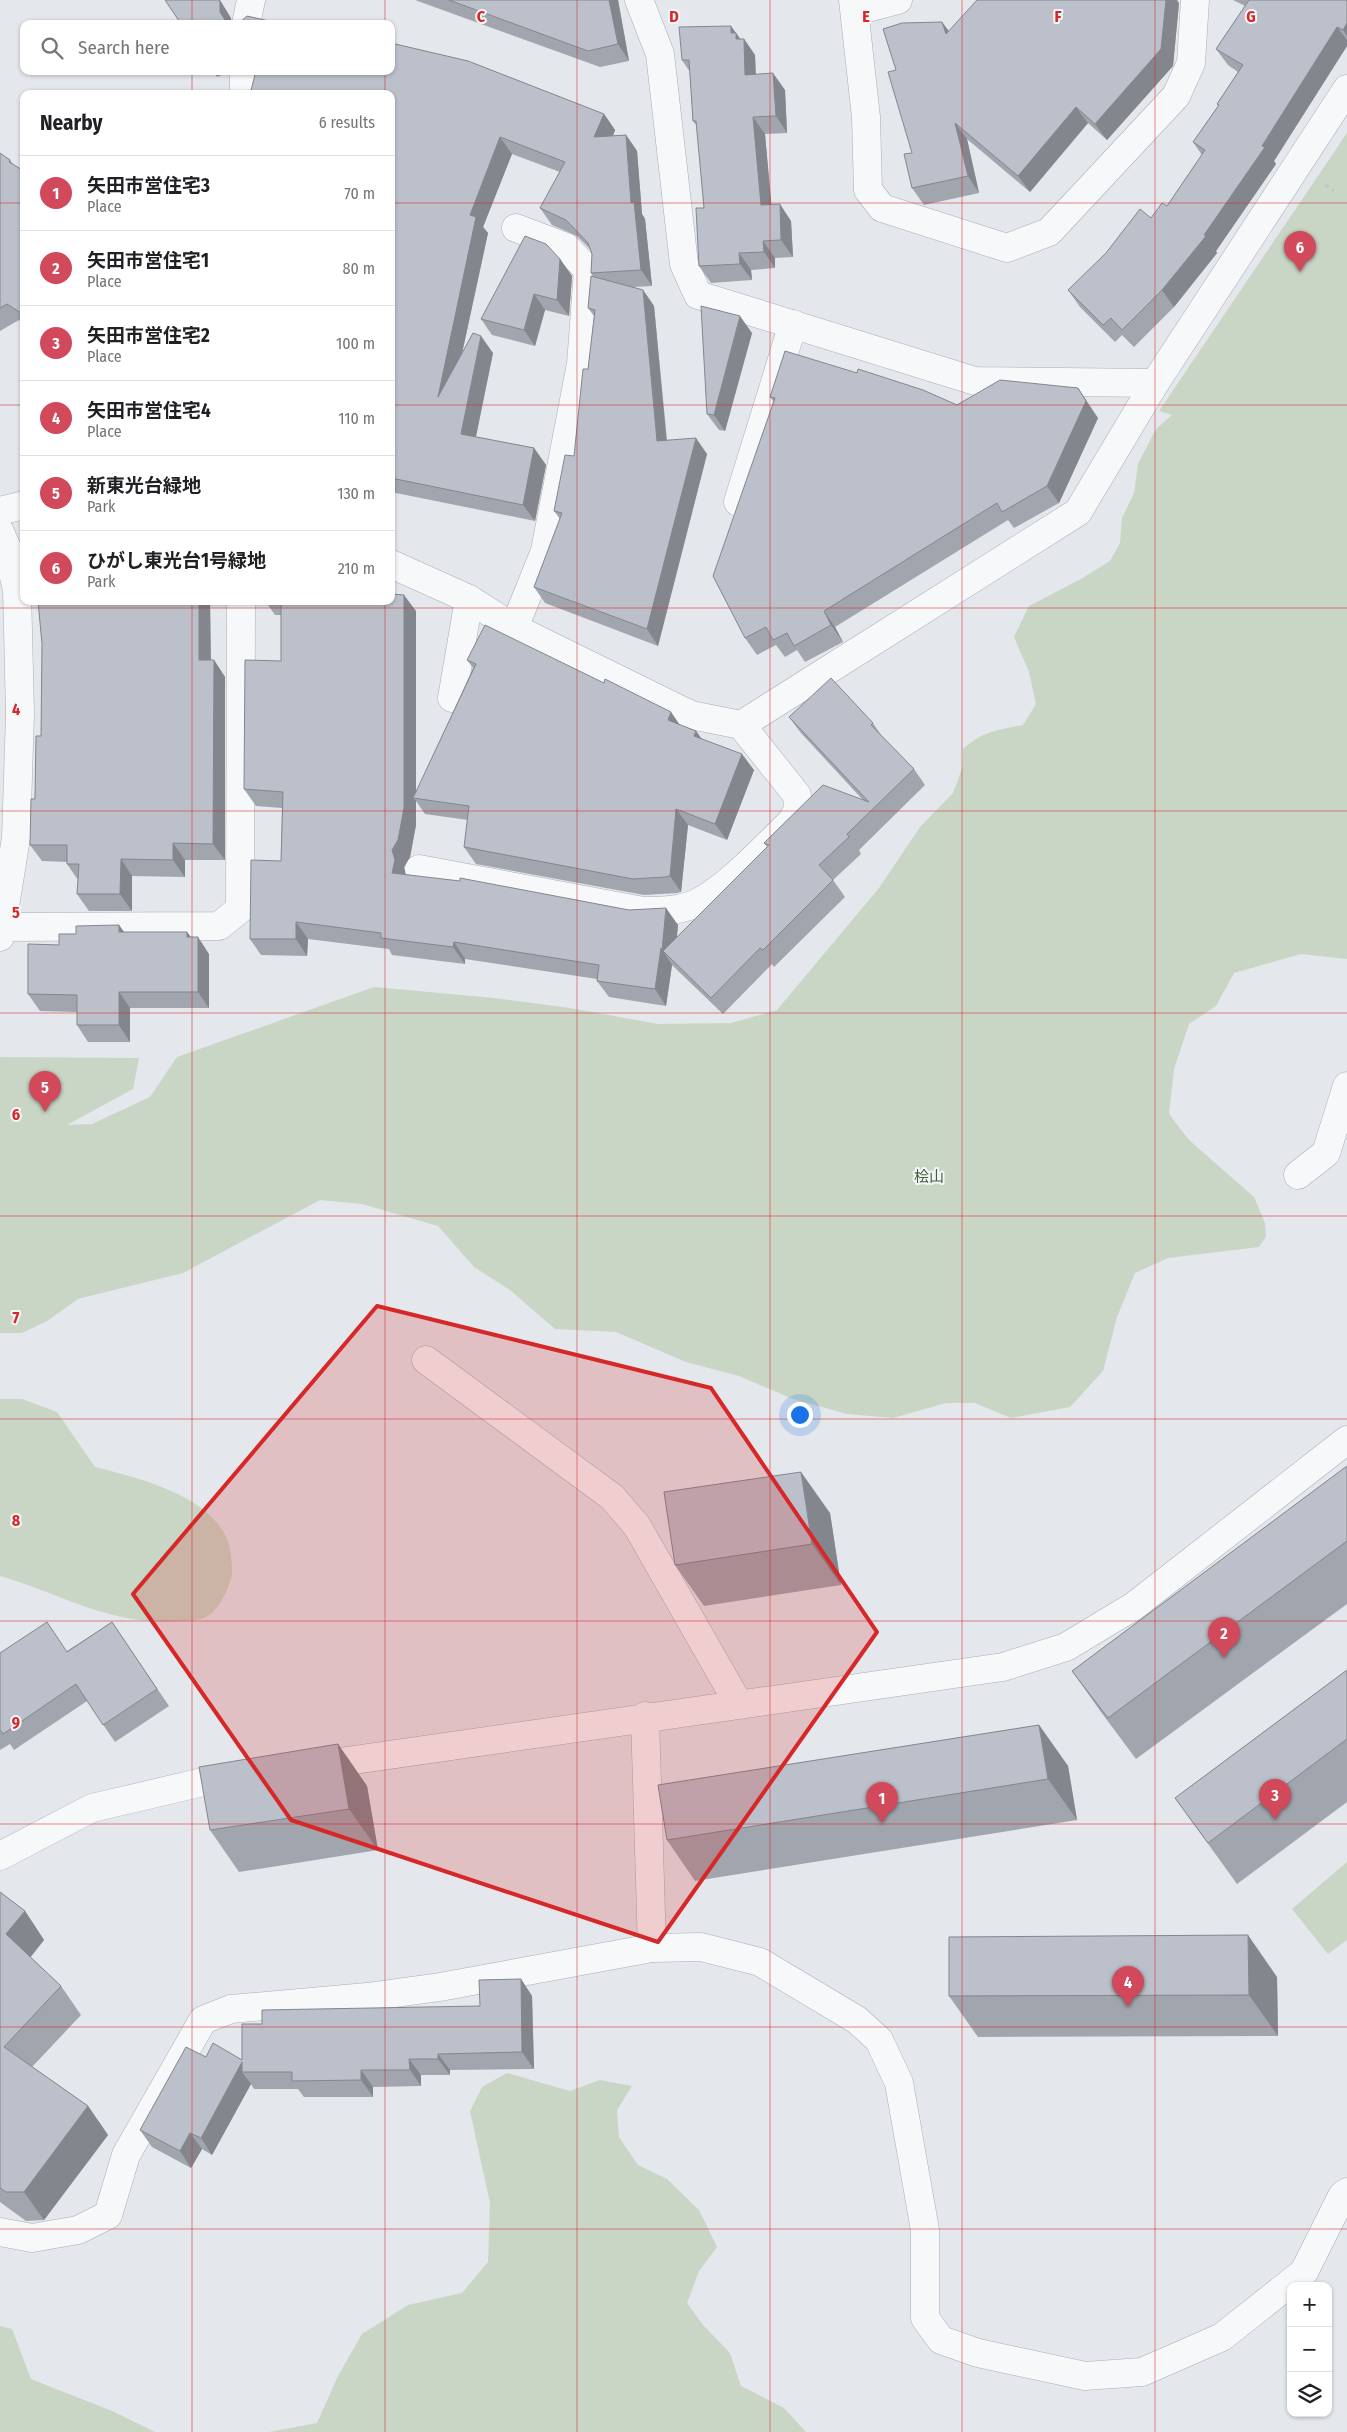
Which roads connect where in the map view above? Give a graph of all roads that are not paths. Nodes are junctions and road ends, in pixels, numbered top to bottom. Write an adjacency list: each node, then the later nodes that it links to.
1 (251, 0): 6 (street)
2 (639, 0): 11 (street)
3 (898, 0): 5 (street)
4 (1195, 0): 5 (street)
5 (855, 6)
6 (247, 20)
7 (244, 75): 9 (street)
8 (1347, 89): 12 (street)
9 (244, 90)
10 (516, 228): 20 (street)
11 (793, 324): 12 (street); 13 (street)
12 (1155, 383): 23 (street)
13 (738, 502)
14 (20, 506): 15 (street)
15 (0, 511)
16 (0, 532): 22 (street)
17 (395, 566): 18 (street)
18 (469, 599): 20 (street); 21 (street)
19 (241, 605): 25 (street)
20 (514, 628): 23 (street)
21 (452, 698)
22 (10, 712): 25 (street)
23 (740, 725): 24 (street)
24 (420, 869)
25 (1, 932)
26 (1347, 1086): 27 (street)
27 (1298, 1175)
28 (426, 1360): 30 (street)
29 (1347, 1440): 30 (street)
30 (738, 1703): 31 (street)
31 (645, 1716): 32 (street); 35 (street)
32 (291, 1769)
33 (262, 1773): 34 (street)
34 (0, 1856)
35 (652, 1948): 36 (street); 37 (street)
36 (1347, 2192)
37 (0, 2232)

